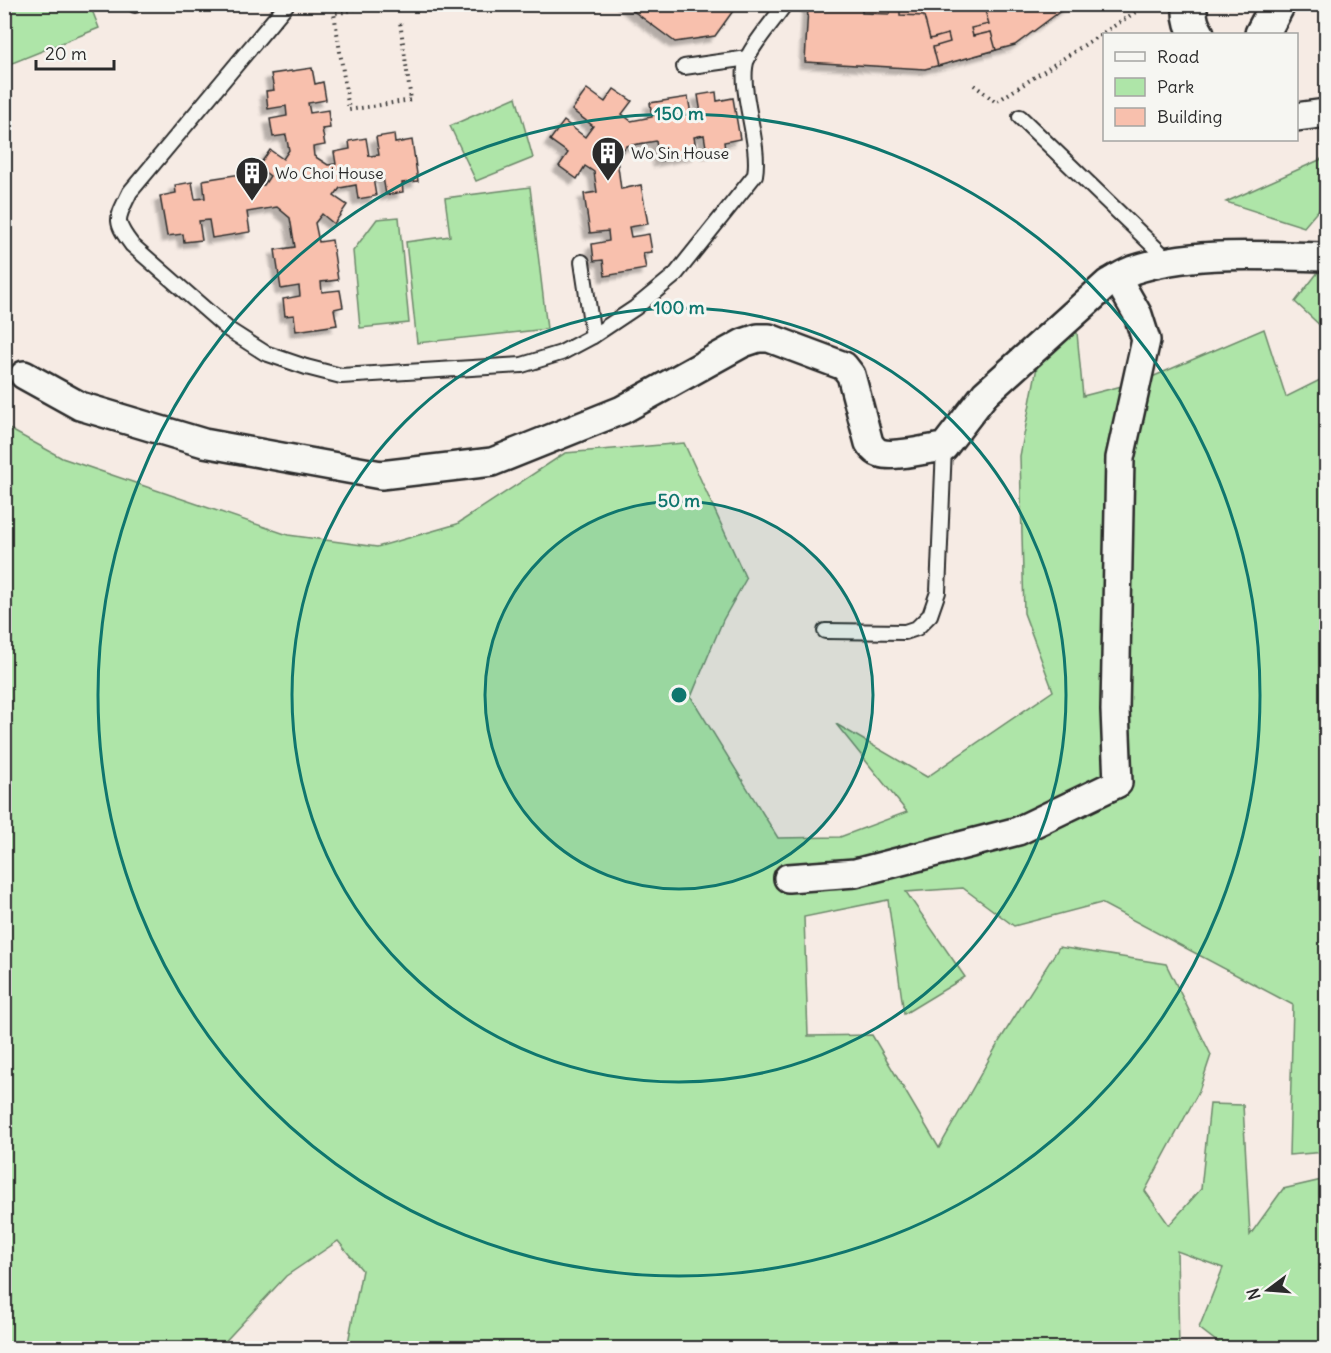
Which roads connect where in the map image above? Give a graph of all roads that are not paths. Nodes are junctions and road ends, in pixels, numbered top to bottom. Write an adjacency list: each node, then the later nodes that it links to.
1 (287, 4): 14 (lane)
2 (785, 4): 5 (lane)
3 (1190, 4): 4 (street)
4 (1196, 33)
5 (748, 58): 6 (lane); 14 (lane)
6 (684, 67)
7 (1326, 113): 9 (street)
8 (1020, 117): 12 (lane)
9 (1298, 117)
10 (1326, 257): 12 (street)
11 (582, 262): 14 (lane)
12 (1170, 262): 13 (street)
13 (1117, 278): 16 (street); 18 (street)
14 (593, 336)
15 (24, 375): 16 (street)
16 (944, 447): 17 (lane)
17 (825, 631)
18 (788, 878)

